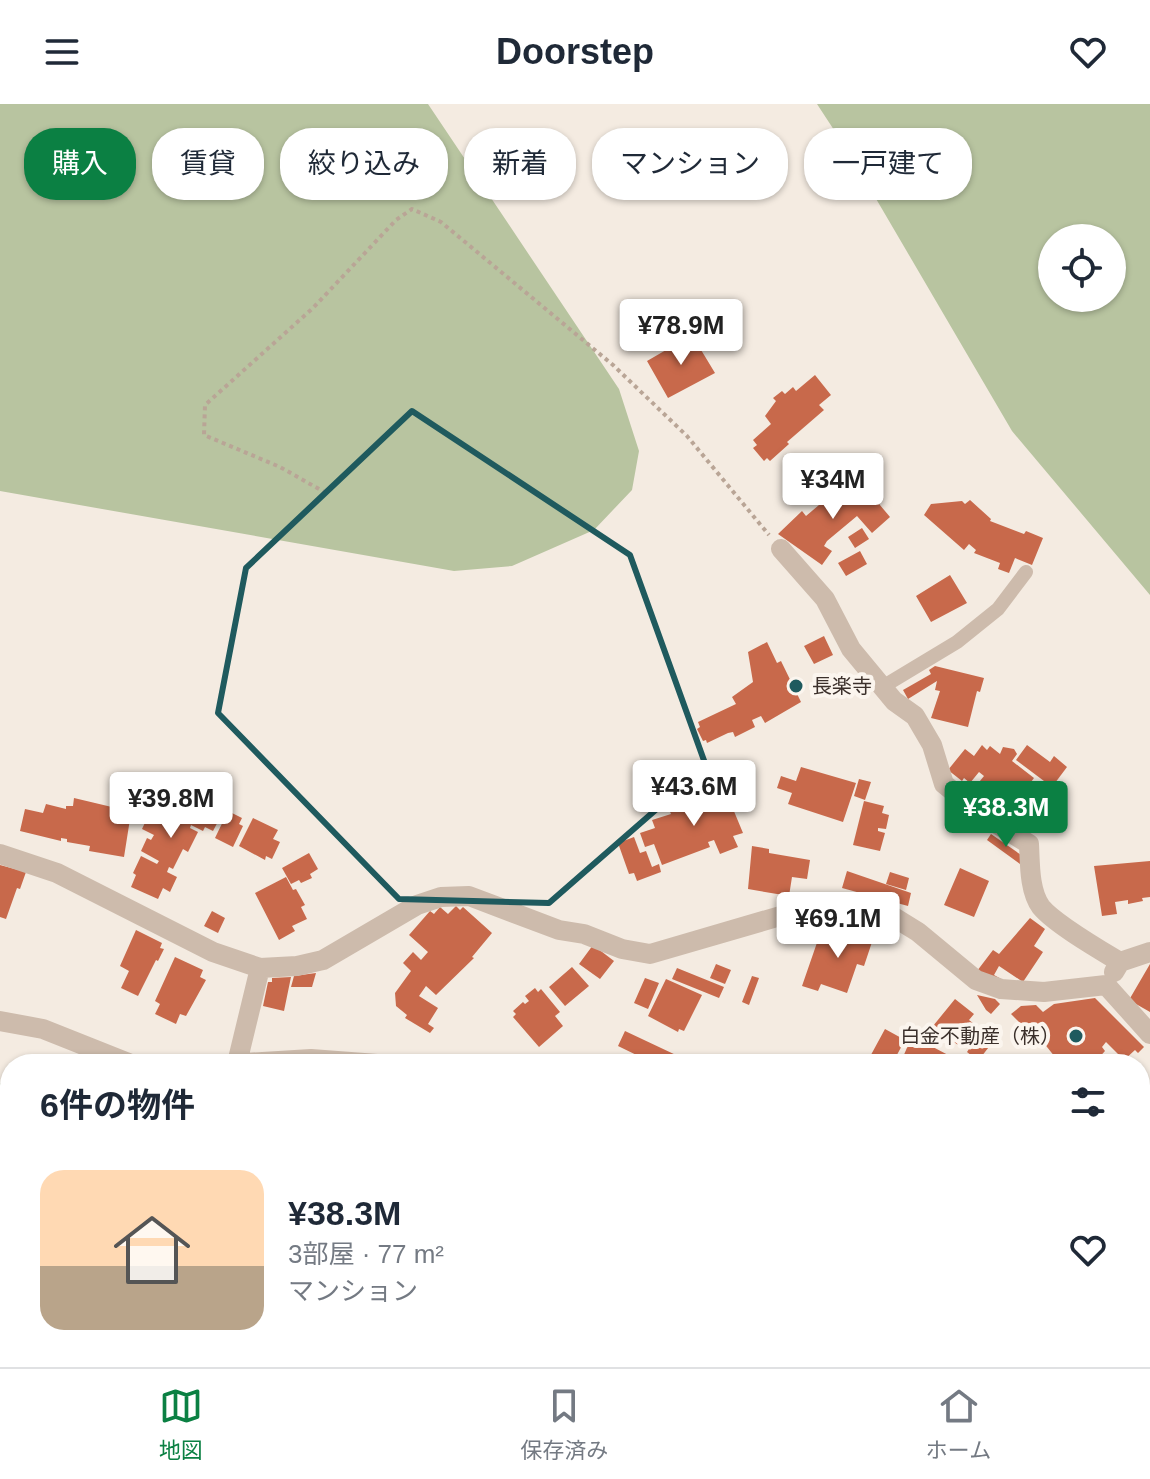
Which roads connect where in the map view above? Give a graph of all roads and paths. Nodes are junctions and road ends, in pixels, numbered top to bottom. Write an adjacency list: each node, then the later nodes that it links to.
1 (326, 493): 2 (path)
2 (781, 549): 4 (street)
3 (1026, 572): 4 (lane)
4 (884, 686): 7 (street)
5 (0, 854): 8 (street)
6 (1150, 952): 7 (street)
7 (1120, 962): 9 (street)
8 (260, 968): 9 (street); 13 (street)
9 (1106, 985): 11 (street)
10 (0, 1021): 12 (street)
11 (1150, 1034)
12 (106, 1054)
13 (239, 1054)

